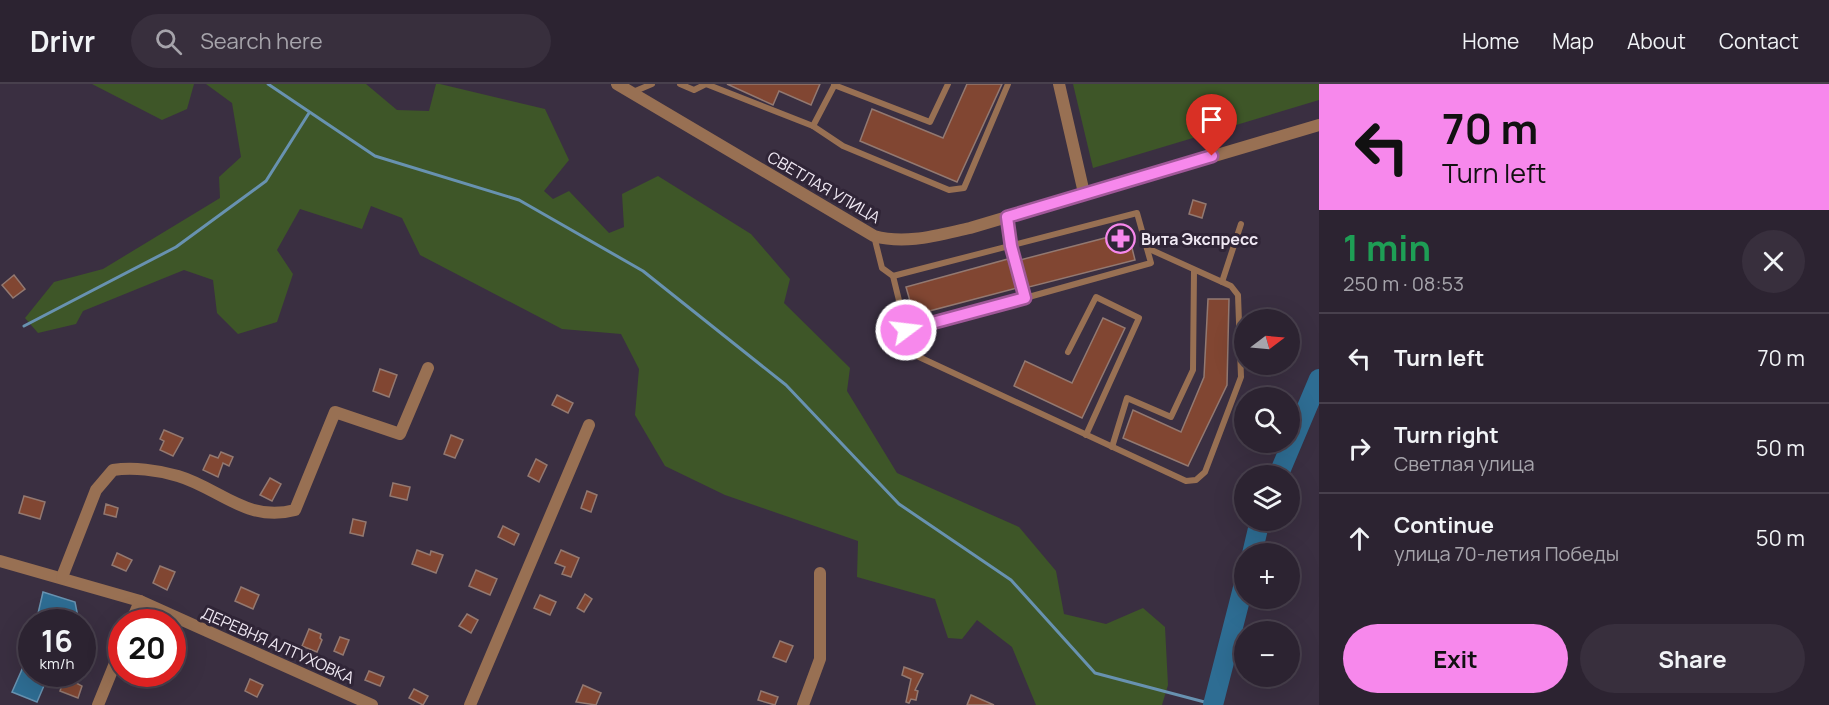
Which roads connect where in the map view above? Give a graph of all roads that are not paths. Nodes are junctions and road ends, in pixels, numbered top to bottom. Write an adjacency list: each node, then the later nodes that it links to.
1 (617, 84): 8 (street, СВЕТЛАЯ УЛИЦА)
2 (652, 84): 8 (lane)
3 (680, 84): 10 (lane)
4 (948, 84): 7 (lane)
5 (1008, 84): 10 (lane)
6 (1059, 84): 11 (street)
7 (835, 85): 10 (lane)
8 (632, 93): 14 (street, СВЕТЛАЯ УЛИЦА)
9 (1319, 125): 11 (street, СВЕТЛАЯ УЛИЦА)
10 (813, 126)
11 (1084, 193): 12 (street, СВЕТЛАЯ УЛИЦА)
12 (1007, 217): 14 (street, СВЕТЛАЯ УЛИЦА); 15 (lane)
13 (1241, 224): 19 (lane)
14 (874, 236): 18 (lane)
15 (1011, 246): 16 (lane); 18 (lane); 20 (lane)
16 (1147, 248): 17 (lane); 20 (lane)
17 (1194, 270): 19 (lane); 26 (lane)
18 (892, 276): 21 (lane)
19 (1222, 282): 26 (lane)
20 (1025, 298): 21 (lane)
21 (906, 330): 25 (lane)
22 (1068, 352): 25 (lane)
23 (428, 368): 29 (street)
24 (589, 425): 35 (street)
25 (1086, 435): 26 (lane)
26 (1112, 447)
27 (0, 561): 29 (street, ДЕРЕВНЯ АЛТУХОВКА)
28 (820, 573): 36 (street)
29 (62, 577): 30 (street, ДЕРЕВНЯ АЛТУХОВКА)
30 (140, 601): 31 (street); 34 (street, ДЕРЕВНЯ АЛТУХОВКА)
31 (137, 609)
32 (108, 680): 33 (street)
33 (98, 705)
34 (372, 705)
35 (470, 705)
36 (803, 705)

